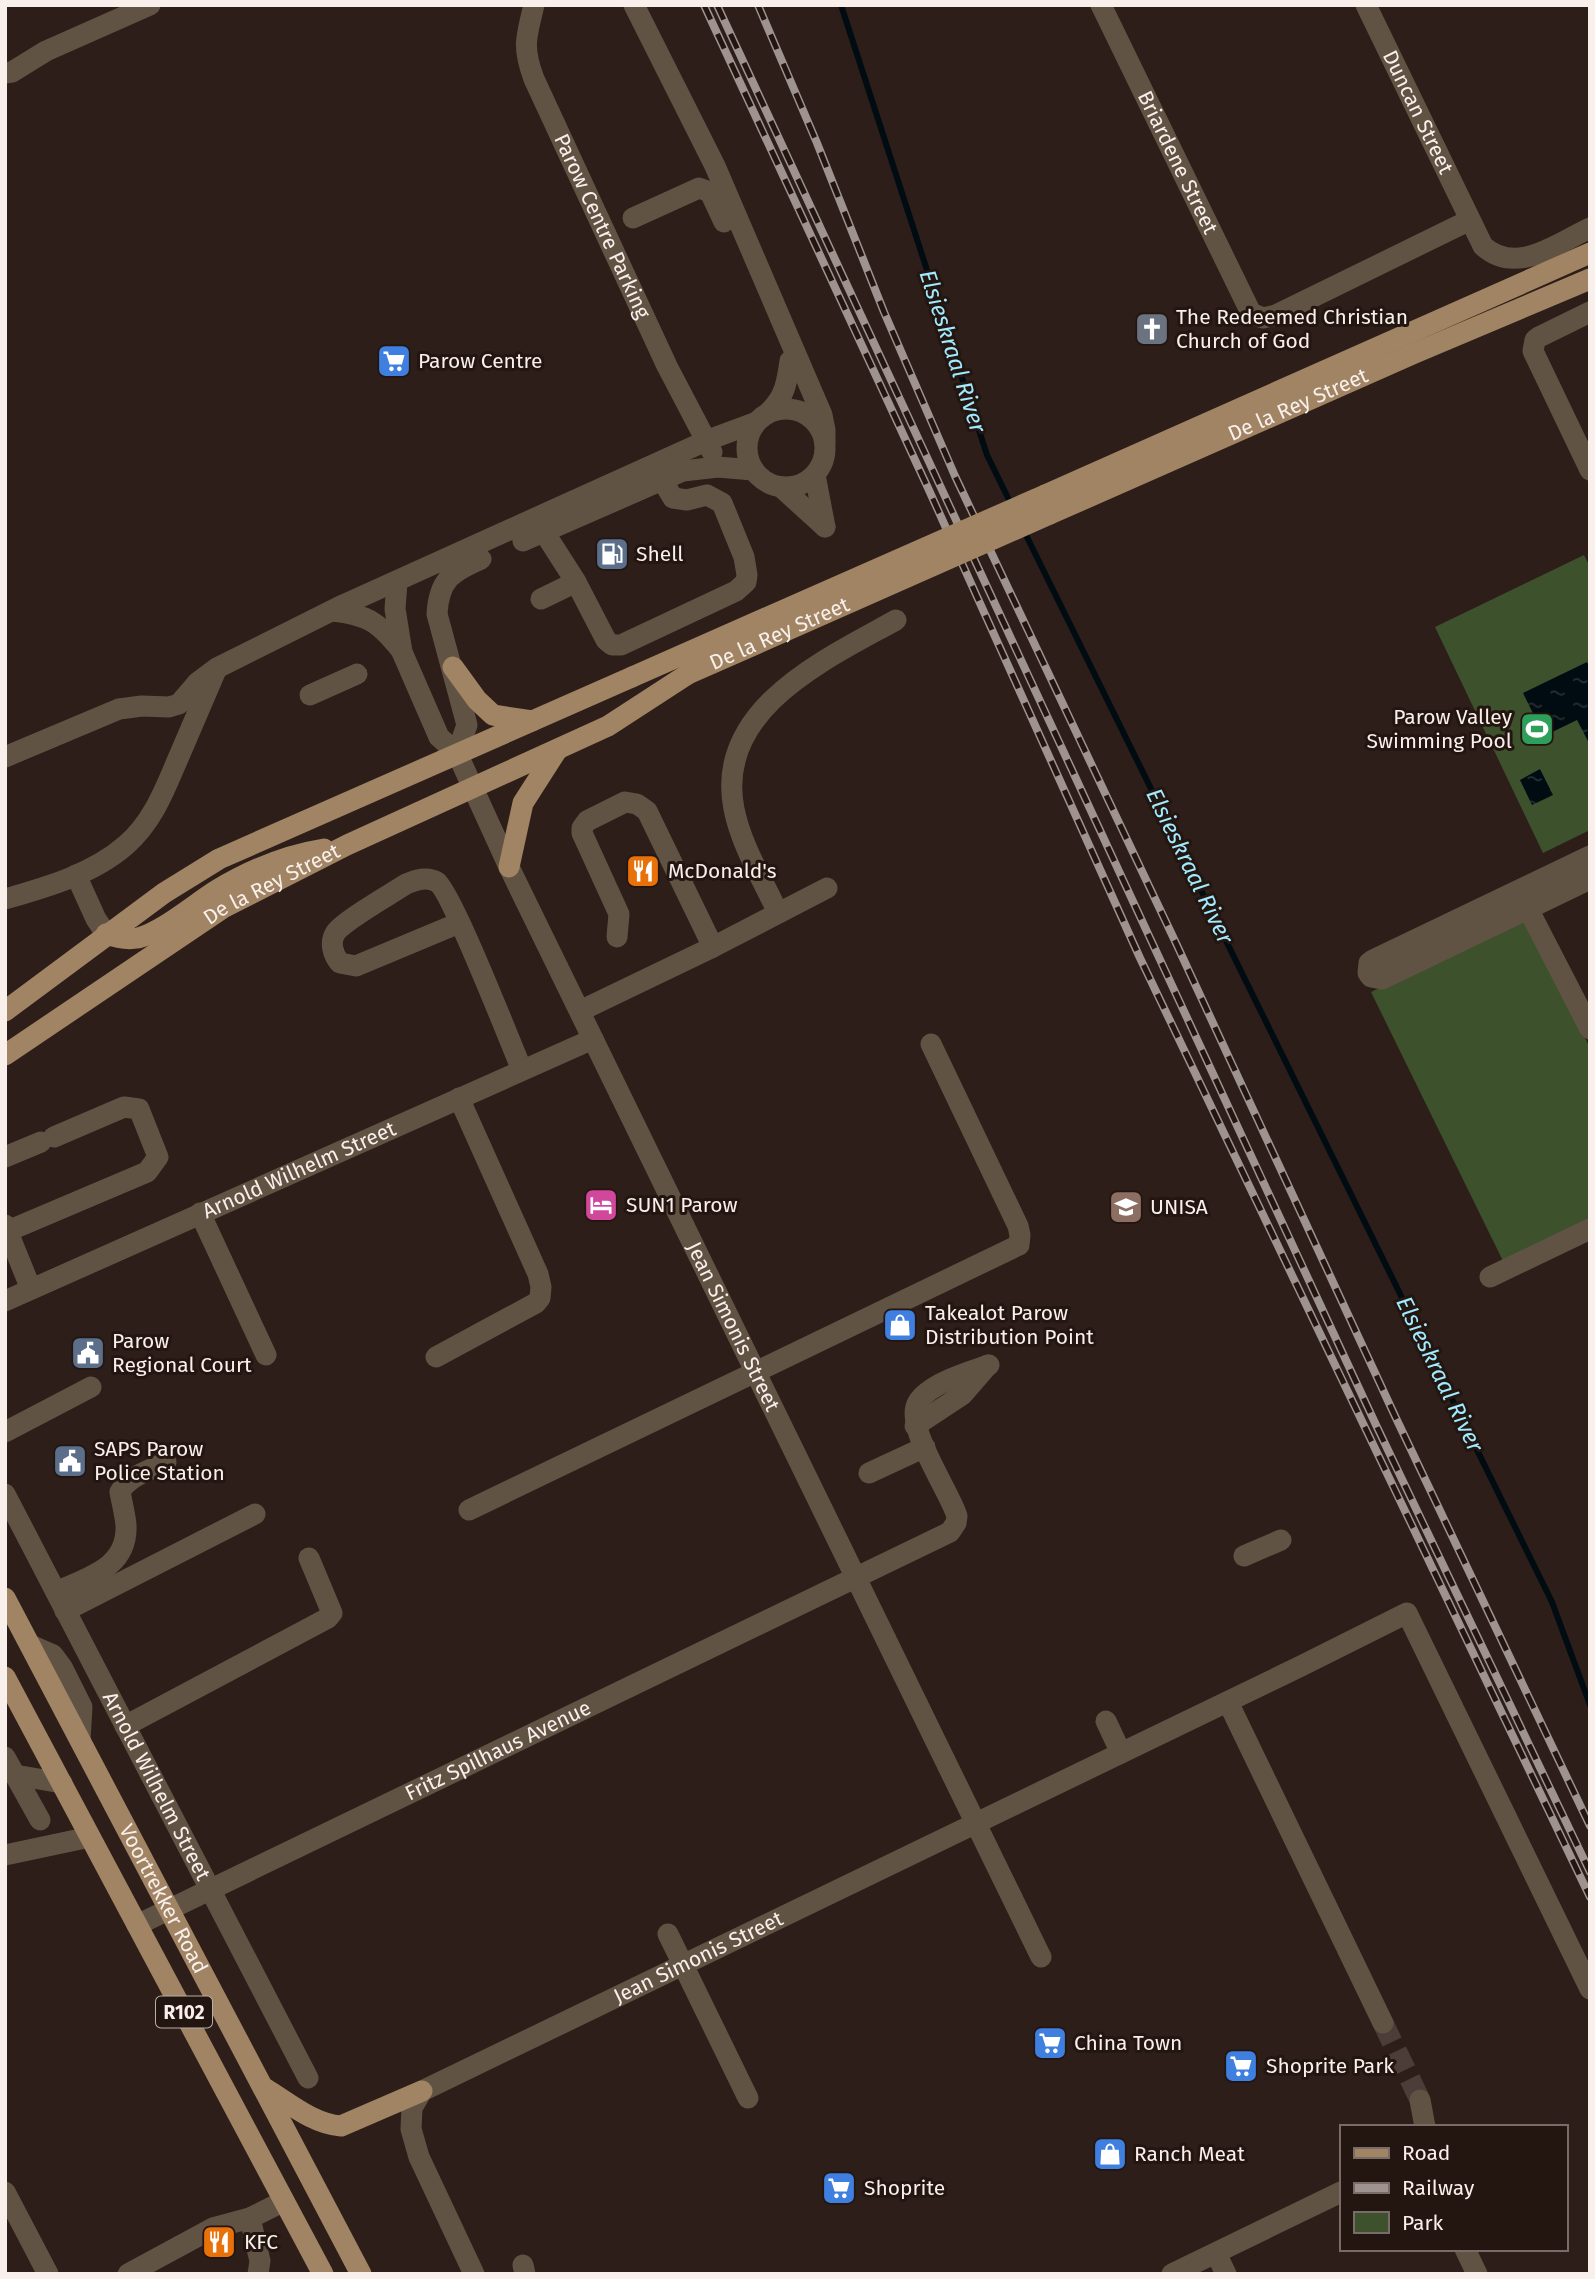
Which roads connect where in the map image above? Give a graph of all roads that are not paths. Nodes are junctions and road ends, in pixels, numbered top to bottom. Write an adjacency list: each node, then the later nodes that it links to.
1 (150, 5): 6 (street)
2 (534, 5): 18 (street, Parow Centre Parking)
3 (634, 5): 19 (street)
4 (1101, 5): 10 (street, Briardene Street)
5 (1366, 5): 10 (street, Duncan Street)
6 (46, 51): 7 (street); 8 (street)
7 (5, 55)
8 (5, 73)
9 (633, 218): 15 (street)
10 (1469, 220): 11 (street)
11 (1590, 228)
12 (1590, 253): 26 (main road, De la Rey Street)
13 (1590, 279): 26 (main road, De la Rey Street)
14 (1590, 312): 22 (street)
15 (790, 361): 16 (street); 17 (street)
16 (762, 418): 17 (street); 18 (street); 21 (street)
17 (812, 418): 19 (street)
18 (708, 440): 20 (street, Parow Centre Parking); 28 (street)
19 (825, 443): 23 (street)
20 (718, 467): 21 (street); 24 (street)
21 (753, 470): 25 (street)
22 (1590, 470)
23 (815, 475): 25 (street); 25 (street)
24 (662, 480): 27 (street); 29 (street)
25 (781, 487)
26 (1047, 505): 38 (main road, De la Rey Street, bridge); 39 (main road, De la Rey Street, bridge)
27 (544, 532): 29 (street); 34 (street)
28 (397, 582): 31 (street); 33 (street)
29 (576, 582): 30 (street)
30 (541, 599)
31 (333, 611): 33 (street); 35 (street)
32 (896, 620): 51 (street)
33 (402, 652): 40 (street, Jean Simonis Street)
34 (453, 667): 38 (main road); 40 (street)
35 (217, 668): 41 (street); 46 (street)
36 (357, 674): 37 (street)
37 (310, 695)
38 (532, 721): 40 (main road, De la Rey Street)
39 (557, 750): 42 (main road, De la Rey Street); 45 (main road)
40 (457, 753): 42 (street, Jean Simonis Street); 53 (main road, De la Rey Street)
41 (6, 756)
42 (472, 787): 43 (main road, De la Rey Street); 45 (street, Jean Simonis Street)
43 (347, 845): 53 (main road); 61 (main road, De la Rey Street)
44 (1590, 856): 50 (street)
45 (509, 867): 57 (street, Jean Simonis Street)
46 (76, 875): 49 (street); 53 (street)
47 (1590, 879): 50 (street)
48 (827, 888): 51 (street)
49 (5, 899)
50 (1523, 899): 50 (street); 58 (street)
51 (778, 913): 55 (street)
52 (459, 923): 52 (street); 62 (street)
53 (106, 934): 56 (main road, De la Rey Street)
54 (617, 936): 55 (street)
55 (713, 947): 57 (street)
56 (5, 1011)
57 (580, 1011): 59 (street, Jean Simonis Street)
58 (1590, 1029)
59 (593, 1039): 62 (street, Arnold Wilhelm Street); 73 (street, Jean Simonis Street)
60 (931, 1044): 73 (street)
61 (5, 1055)
62 (522, 1070): 63 (street, Arnold Wilhelm Street)
63 (459, 1098): 65 (street, Arnold Wilhelm Street); 72 (street)
64 (5, 1157): 66 (street)
65 (200, 1213): 69 (street, Arnold Wilhelm Street); 71 (street)
66 (6, 1228): 69 (street)
67 (1590, 1228): 68 (street)
68 (1490, 1277)
69 (31, 1289): 70 (street, Arnold Wilhelm Street)
70 (5, 1301)
71 (266, 1356)
72 (436, 1357)
73 (755, 1371): 81 (street); 86 (street, Jean Simonis Street)
74 (91, 1387): 76 (street)
75 (915, 1426): 77 (street)
76 (5, 1432)
77 (925, 1447): 79 (street); 86 (street, Fritz Spilhaus Avenue)
78 (166, 1462): 88 (street)
79 (870, 1473)
80 (5, 1494): 88 (street, Arnold Wilhelm Street)
81 (469, 1510)
82 (255, 1514): 88 (street)
83 (1281, 1540): 84 (street)
84 (1244, 1556)
85 (309, 1558): 92 (street)
86 (857, 1578): 97 (street, Jean Simonis Street); 100 (street, Fritz Spilhaus Avenue)
87 (5, 1598): 101 (main road, Voortrekker Road / R102)
88 (61, 1602): 92 (street, Arnold Wilhelm Street)
89 (5, 1677): 95 (main road, Voortrekker Road / R102)
90 (1228, 1702): 93 (street, Jean Simonis Street); 106 (street, Jean Simonis Street); 107 (street)
91 (1106, 1721): 93 (street)
92 (125, 1727): 100 (street, Arnold Wilhelm Street)
93 (1121, 1753): 97 (street, Jean Simonis Street)
94 (10, 1766): 95 (street); 96 (street)
95 (62, 1783): 98 (main road, Voortrekker Road / R102)
96 (40, 1820)
97 (975, 1824): 104 (street); 105 (street, Jean Simonis Street)
98 (90, 1837): 99 (street); 102 (main road, Voortrekker Road / R102)
99 (5, 1855)
100 (210, 1890): 101 (street, Fritz Spilhaus Avenue); 108 (street, Arnold Wilhelm Street)
101 (170, 1910): 102 (street, Fritz Spilhaus Avenue); 109 (main road, Voortrekker Road / R102)
102 (137, 1925): 116 (main road, Voortrekker Road / R102)
103 (668, 1934): 105 (street)
104 (1041, 1957)
105 (683, 1965): 110 (street, Jean Simonis Street); 111 (street)
106 (1590, 1989)
107 (1383, 2023)
108 (308, 2078)
109 (264, 2088): 110 (main road); 124 (main road, Voortrekker Road / R102)
110 (422, 2091): 125 (street)
111 (748, 2098)
112 (1420, 2100): 113 (street)
113 (1426, 2125)
114 (5, 2192): 120 (street)
115 (1340, 2192): 119 (street)
116 (284, 2201): 117 (street); 123 (main road, Voortrekker Road / R102)
117 (250, 2218): 121 (street); 122 (street)
118 (1466, 2251): 128 (street)
119 (1216, 2253): 126 (street); 127 (street)
120 (48, 2274)
121 (128, 2274)
122 (258, 2274)
123 (323, 2274)
124 (361, 2274)
125 (474, 2274)
126 (1172, 2274)
127 (1226, 2274)
128 (1477, 2274)

